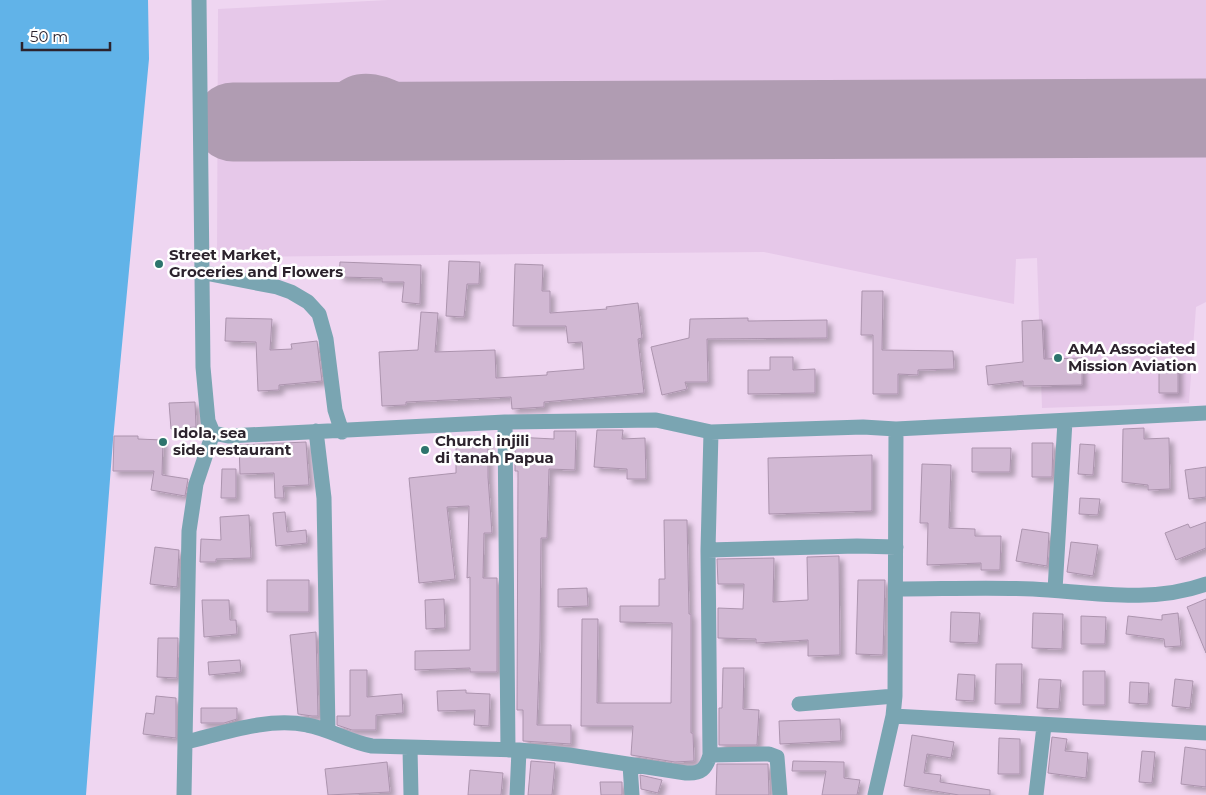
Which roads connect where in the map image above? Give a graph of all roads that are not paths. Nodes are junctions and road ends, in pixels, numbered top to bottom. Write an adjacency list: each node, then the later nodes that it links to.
1 (199, 0): 2 (street)
2 (200, 272): 3 (street); 11 (street)
3 (335, 410): 8 (street); 9 (street)
4 (1206, 413): 5 (street)
5 (1065, 421): 7 (street); 16 (street)
6 (505, 422): 9 (street); 10 (street); 25 (street)
7 (896, 429): 10 (street); 12 (street)
8 (320, 432): 9 (street); 11 (street); 21 (street)
9 (342, 432)
10 (711, 432): 13 (street)
11 (213, 433): 23 (street)
12 (896, 548): 13 (street); 15 (street)
13 (708, 550): 26 (street)
14 (1206, 584): 16 (street)
15 (896, 589): 16 (street); 17 (street)
16 (1055, 590)
17 (895, 696): 18 (street); 19 (street)
18 (799, 704)
19 (893, 716): 20 (street); 33 (street)
20 (1044, 726): 22 (street); 34 (street)
21 (328, 731): 23 (street); 24 (street)
22 (1206, 733)
23 (186, 742): 28 (street)
24 (410, 748): 25 (street); 29 (street)
25 (514, 750): 27 (street); 30 (street)
26 (710, 755): 27 (street); 32 (street)
27 (630, 765): 31 (street)
28 (184, 795)
29 (411, 795)
30 (516, 795)
31 (632, 795)
32 (780, 795)
33 (875, 795)
34 (1036, 795)

